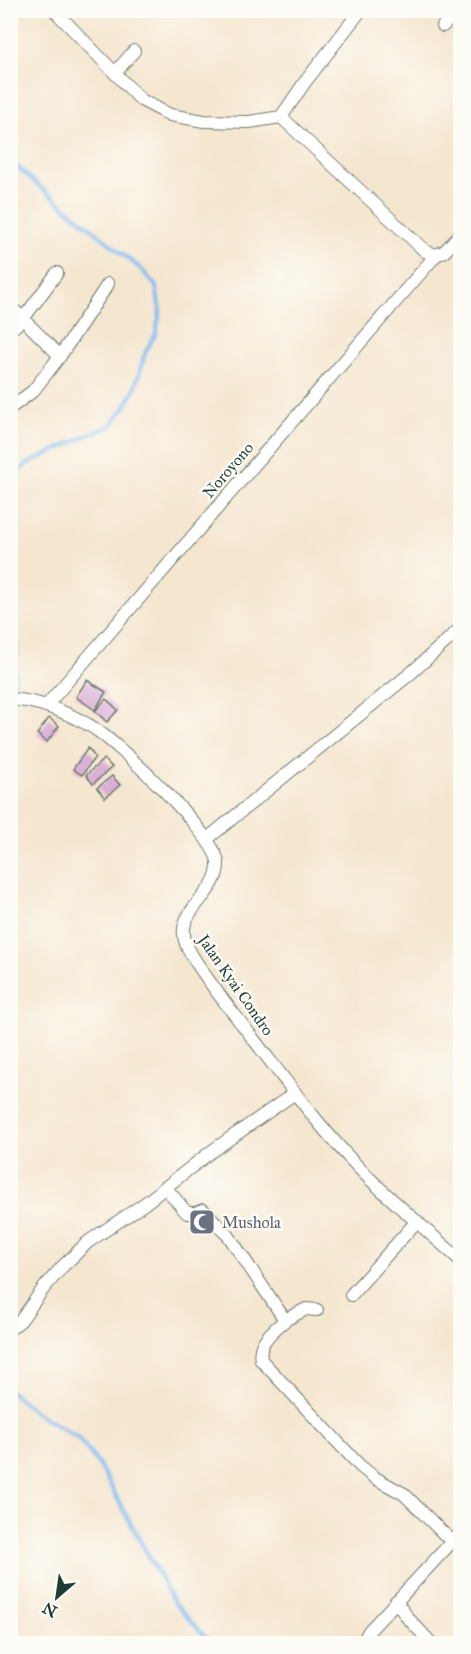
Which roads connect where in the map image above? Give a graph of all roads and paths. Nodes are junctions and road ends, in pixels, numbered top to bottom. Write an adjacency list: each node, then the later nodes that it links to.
1 (54, 10): 6 (street)
2 (361, 10): 7 (street)
3 (459, 11): 4 (street)
4 (443, 26)
5 (134, 51): 6 (street)
6 (115, 73): 7 (street)
7 (281, 117): 9 (street)
8 (460, 234): 9 (street, Noroyono)
9 (436, 255): 19 (street, Noroyono)
10 (57, 273): 13 (street)
11 (108, 284): 15 (street)
12 (10, 306): 13 (street)
13 (23, 319): 14 (street); 15 (street)
14 (10, 330)
15 (60, 356): 16 (street)
16 (10, 408)
17 (460, 629): 20 (street)
18 (10, 699): 19 (street, Jalan Kyai Condro)
19 (46, 706): 20 (street, Jalan Kyai Condro)
20 (207, 839): 21 (street, Jalan Kyai Condro)
21 (295, 1093): 22 (street); 23 (street, Jalan Kyai Condro)
22 (165, 1187): 27 (street); 28 (street)
23 (417, 1221): 24 (street, Jalan Kyai Condro); 25 (street)
24 (460, 1260)
25 (351, 1295)
26 (317, 1310): 27 (street)
27 (285, 1320): 29 (street)
28 (10, 1329)
29 (456, 1537): 30 (street)
30 (396, 1601): 31 (street); 32 (street)
31 (362, 1644)
32 (432, 1644)

